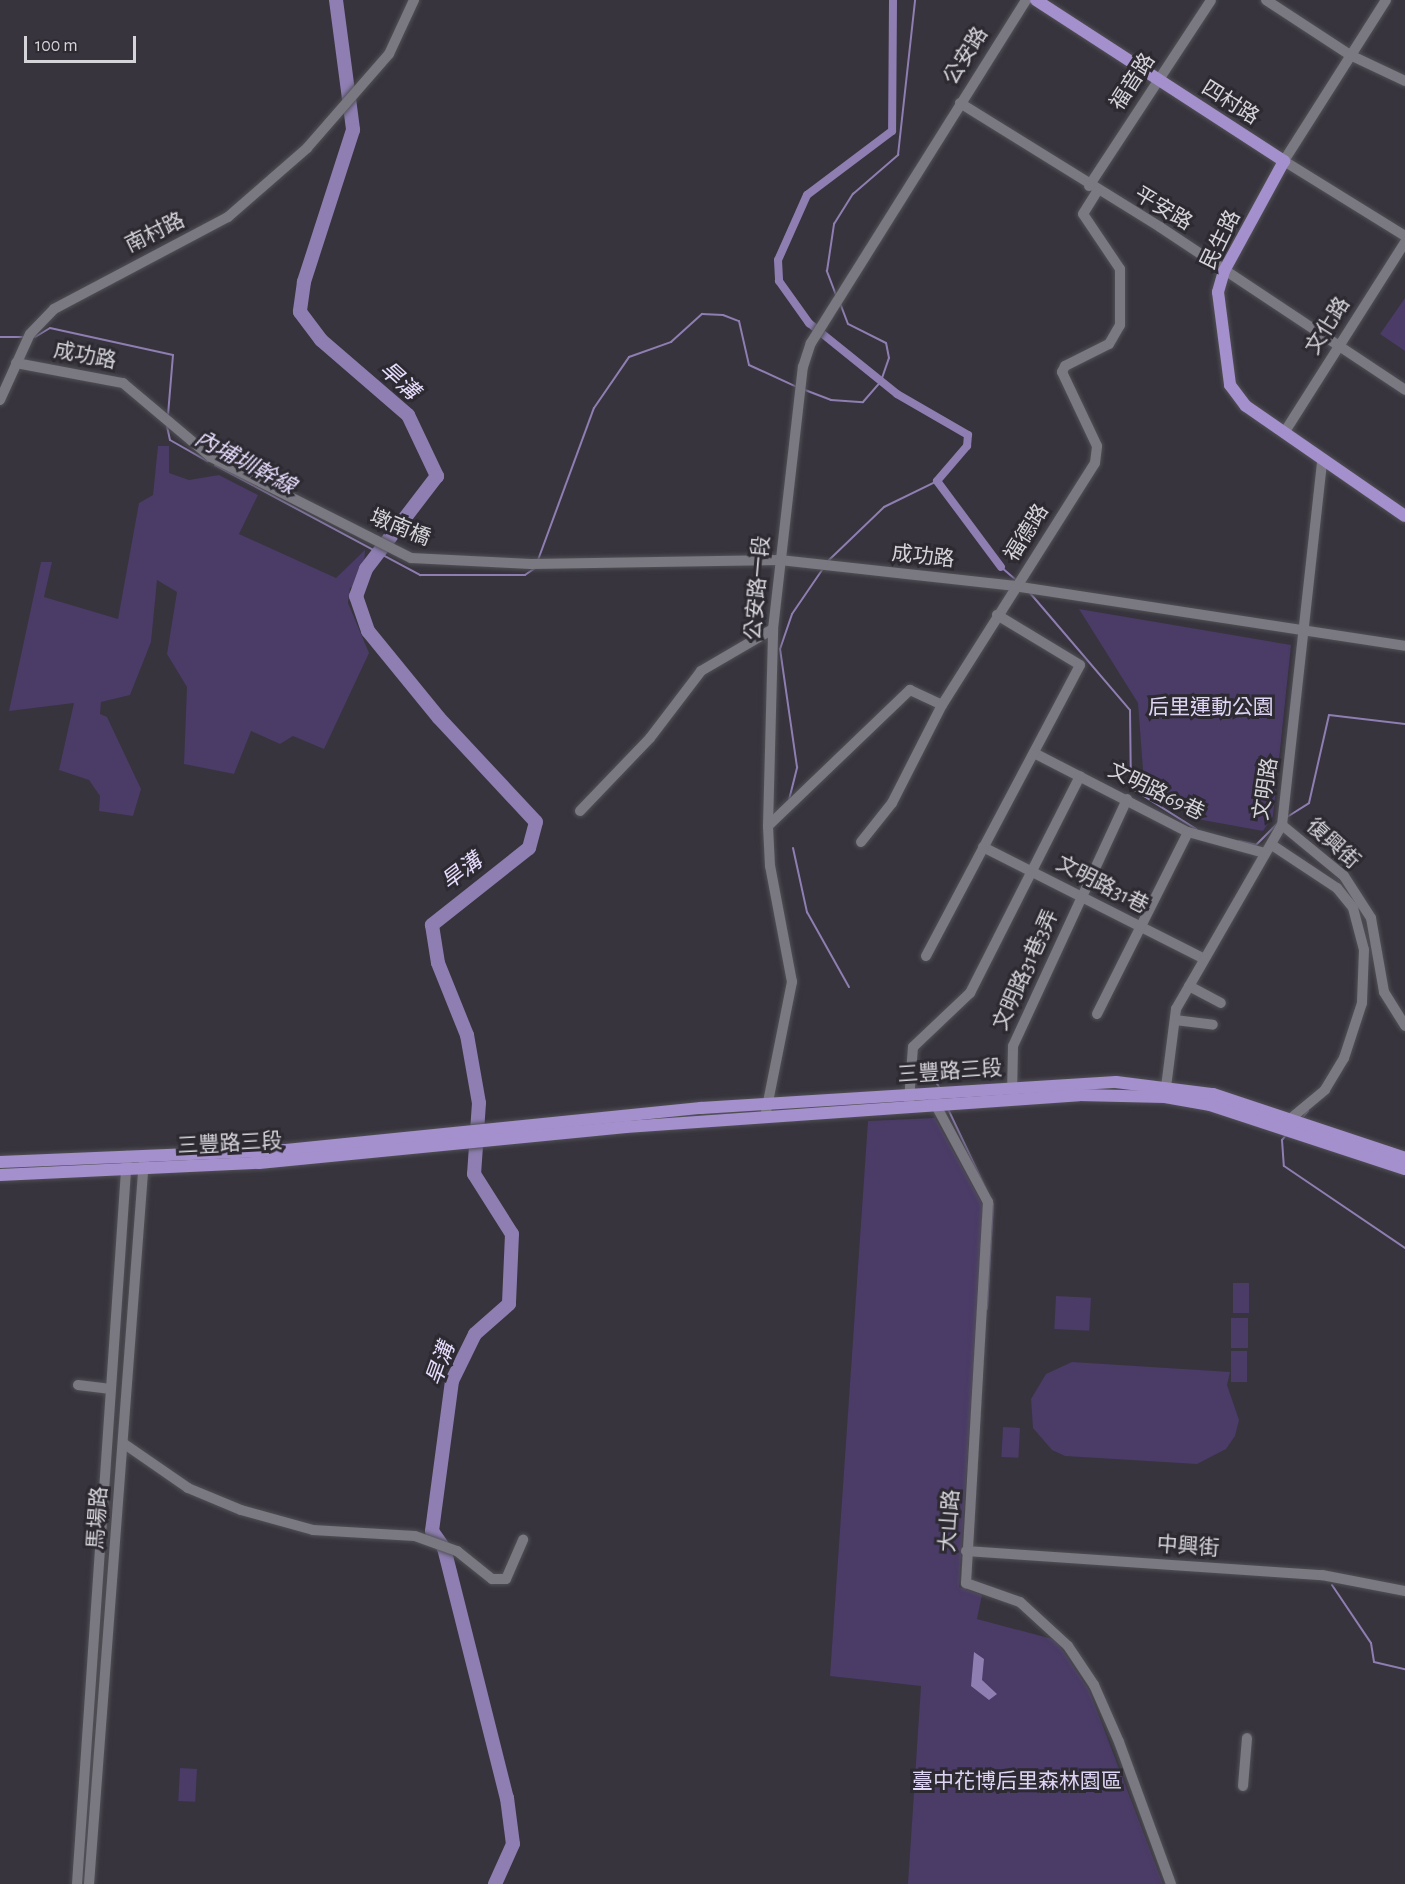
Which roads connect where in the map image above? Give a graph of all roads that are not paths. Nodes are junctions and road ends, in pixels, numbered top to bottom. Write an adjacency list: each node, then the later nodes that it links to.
1 (414, 0): 17 (street, 南村路)
2 (1026, 0): 10 (street, 公安路)
3 (1036, 0): 8 (main road, 四村路)
4 (1211, 0): 8 (street, 福音路)
5 (1266, 0): 7 (street)
6 (1386, 0): 7 (street, 民生路)
7 (1350, 55): 9 (street); 11 (street, 民生路)
8 (1158, 79): 11 (main road, 四村路); 12 (street, 福音路)
9 (1405, 81)
10 (960, 103): 12 (street, 平安路); 24 (street, 公安路一段)
11 (1284, 160): 13 (street, 四村路); 15 (main road, 民生路)
12 (1093, 189): 15 (street, 平安路); 26 (street, 福德路)
13 (1405, 236)
14 (1405, 242): 16 (street, 文化路)
15 (1224, 272): 16 (street, 平安路); 20 (main road, 民生路)
16 (1338, 346): 18 (street, 平安路); 20 (street, 文化路)
17 (16, 363): 19 (street, 南村路); 23 (street, 成功路)
18 (1405, 390)
19 (0, 400)
20 (1284, 433): 21 (main road, 民生路)
21 (1322, 461): 22 (main road, 民生路); 29 (street, 文明路)
22 (1405, 516)
23 (354, 531): 25 (street, 墩南橋)
24 (780, 560): 25 (street, 成功路); 26 (street, 成功路); 28 (street, 公安路一段)
25 (433, 562)
26 (1014, 586): 27 (street, 福德路); 29 (street, 成功路)
27 (997, 615): 31 (street, 福德路); 32 (street)
28 (773, 629): 35 (street); 37 (street, 公安路一段)
29 (1300, 631): 30 (street, 成功路); 36 (street, 文明路)
30 (1405, 646)
31 (942, 705): 37 (street); 39 (street, 福德路)
32 (1034, 753): 33 (street, 文明路69巷); 40 (street)
33 (1080, 776): 34 (street, 文明路69巷); 42 (street)
34 (1127, 799): 38 (street, 文明路69巷); 43 (street, 文明路31巷3弄)
35 (580, 811)
36 (1282, 825): 41 (street, 文明路); 52 (street, 復興街)
37 (768, 826): 57 (street, 公安路一段)
38 (1188, 832): 41 (street, 文明路69巷); 44 (street)
39 (861, 842)
40 (983, 847): 42 (street, 文明路31巷); 45 (street)
41 (1269, 849): 46 (street, 文明路); 58 (street, 復興街)
42 (1031, 871): 43 (street, 文明路31巷); 56 (street)
43 (1081, 895): 44 (street, 文明路31巷); 54 (street, 文明路31巷3弄)
44 (1139, 926): 46 (street, 文明路31巷); 49 (street)
45 (926, 956)
46 (1203, 958): 47 (street, 文明路)
47 (1189, 986): 48 (street); 50 (street, 文明路)
48 (1221, 1003)
49 (1097, 1014)
50 (1175, 1020): 51 (street); 53 (street, 文明路)
51 (1213, 1025)
52 (1405, 1026)
53 (1165, 1091): 54 (main road, 三豐路三段); 58 (main road, 三豐路三段)
54 (1012, 1093): 55 (main road, 三豐路三段)
55 (933, 1099): 56 (main road, 三豐路三段); 72 (street, 大山路)
56 (909, 1101): 57 (main road, 三豐路三段)
57 (766, 1110): 59 (main road, 三豐路三段)
58 (1285, 1122): 62 (main road, 三豐路三段); 66 (main road, 三豐路三段)
59 (461, 1138): 60 (main road, 三豐路三段); 65 (main road, 三豐路三段)
60 (144, 1155): 61 (main road, 三豐路三段); 65 (street, 馬場路)
61 (127, 1156): 63 (main road, 三豐路三段); 64 (street, 馬場路)
62 (1405, 1158)
63 (0, 1162)
64 (126, 1169): 65 (main road, 三豐路三段); 67 (main road, 三豐路三段); 69 (street, 馬場路)
65 (144, 1169): 70 (street, 馬場路)
66 (1405, 1170)
67 (0, 1176)
68 (78, 1385): 69 (street)
69 (111, 1389): 76 (street, 馬場路)
70 (123, 1443): 71 (street); 77 (street, 馬場路)
71 (523, 1540)
72 (966, 1551): 73 (street, 中興街); 78 (street, 大山路)
73 (1405, 1591)
74 (1247, 1738): 75 (street)
75 (1243, 1785)
76 (77, 1884)
77 (89, 1884)
78 (1171, 1884)

